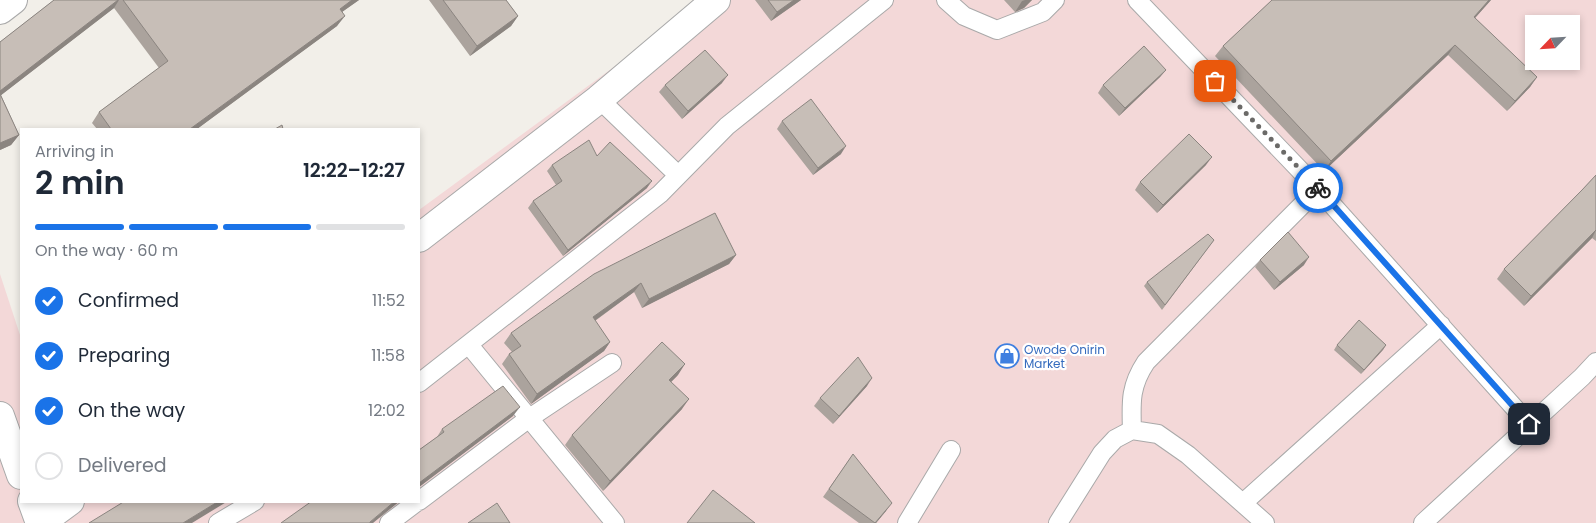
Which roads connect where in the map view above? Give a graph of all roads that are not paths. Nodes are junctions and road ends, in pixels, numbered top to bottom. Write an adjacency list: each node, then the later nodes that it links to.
1 (13, 0): 7 (street)
2 (716, 0): 8 (street)
3 (884, 0): 9 (lane)
4 (946, 0): 5 (lane)
5 (1055, 0)
6 (1137, 0): 10 (lane)
7 (0, 10)
8 (599, 99): 9 (lane); 11 (street)
9 (678, 175): 13 (lane)
10 (1318, 188): 12 (lane); 20 (lane)
11 (420, 237)
12 (1440, 325): 19 (lane); 28 (lane)
13 (469, 345): 16 (lane); 18 (lane)
14 (1596, 362): 19 (lane)
15 (612, 363): 18 (lane)
16 (420, 383)
17 (0, 416): 22 (street)
18 (528, 419): 23 (lane); 32 (lane)
19 (1529, 424): 36 (lane)
20 (1132, 430): 28 (lane); 34 (lane)
21 (951, 450): 33 (lane)
22 (20, 472)
23 (420, 500)
24 (33, 503): 29 (street)
25 (67, 503): 29 (street)
26 (252, 503): 30 (lane)
27 (415, 503): 31 (lane)
28 (1243, 503): 35 (lane)
29 (40, 523)
30 (218, 523)
31 (389, 523)
32 (615, 523)
33 (907, 523)
34 (1058, 523)
35 (1265, 523)
36 (1423, 523)

